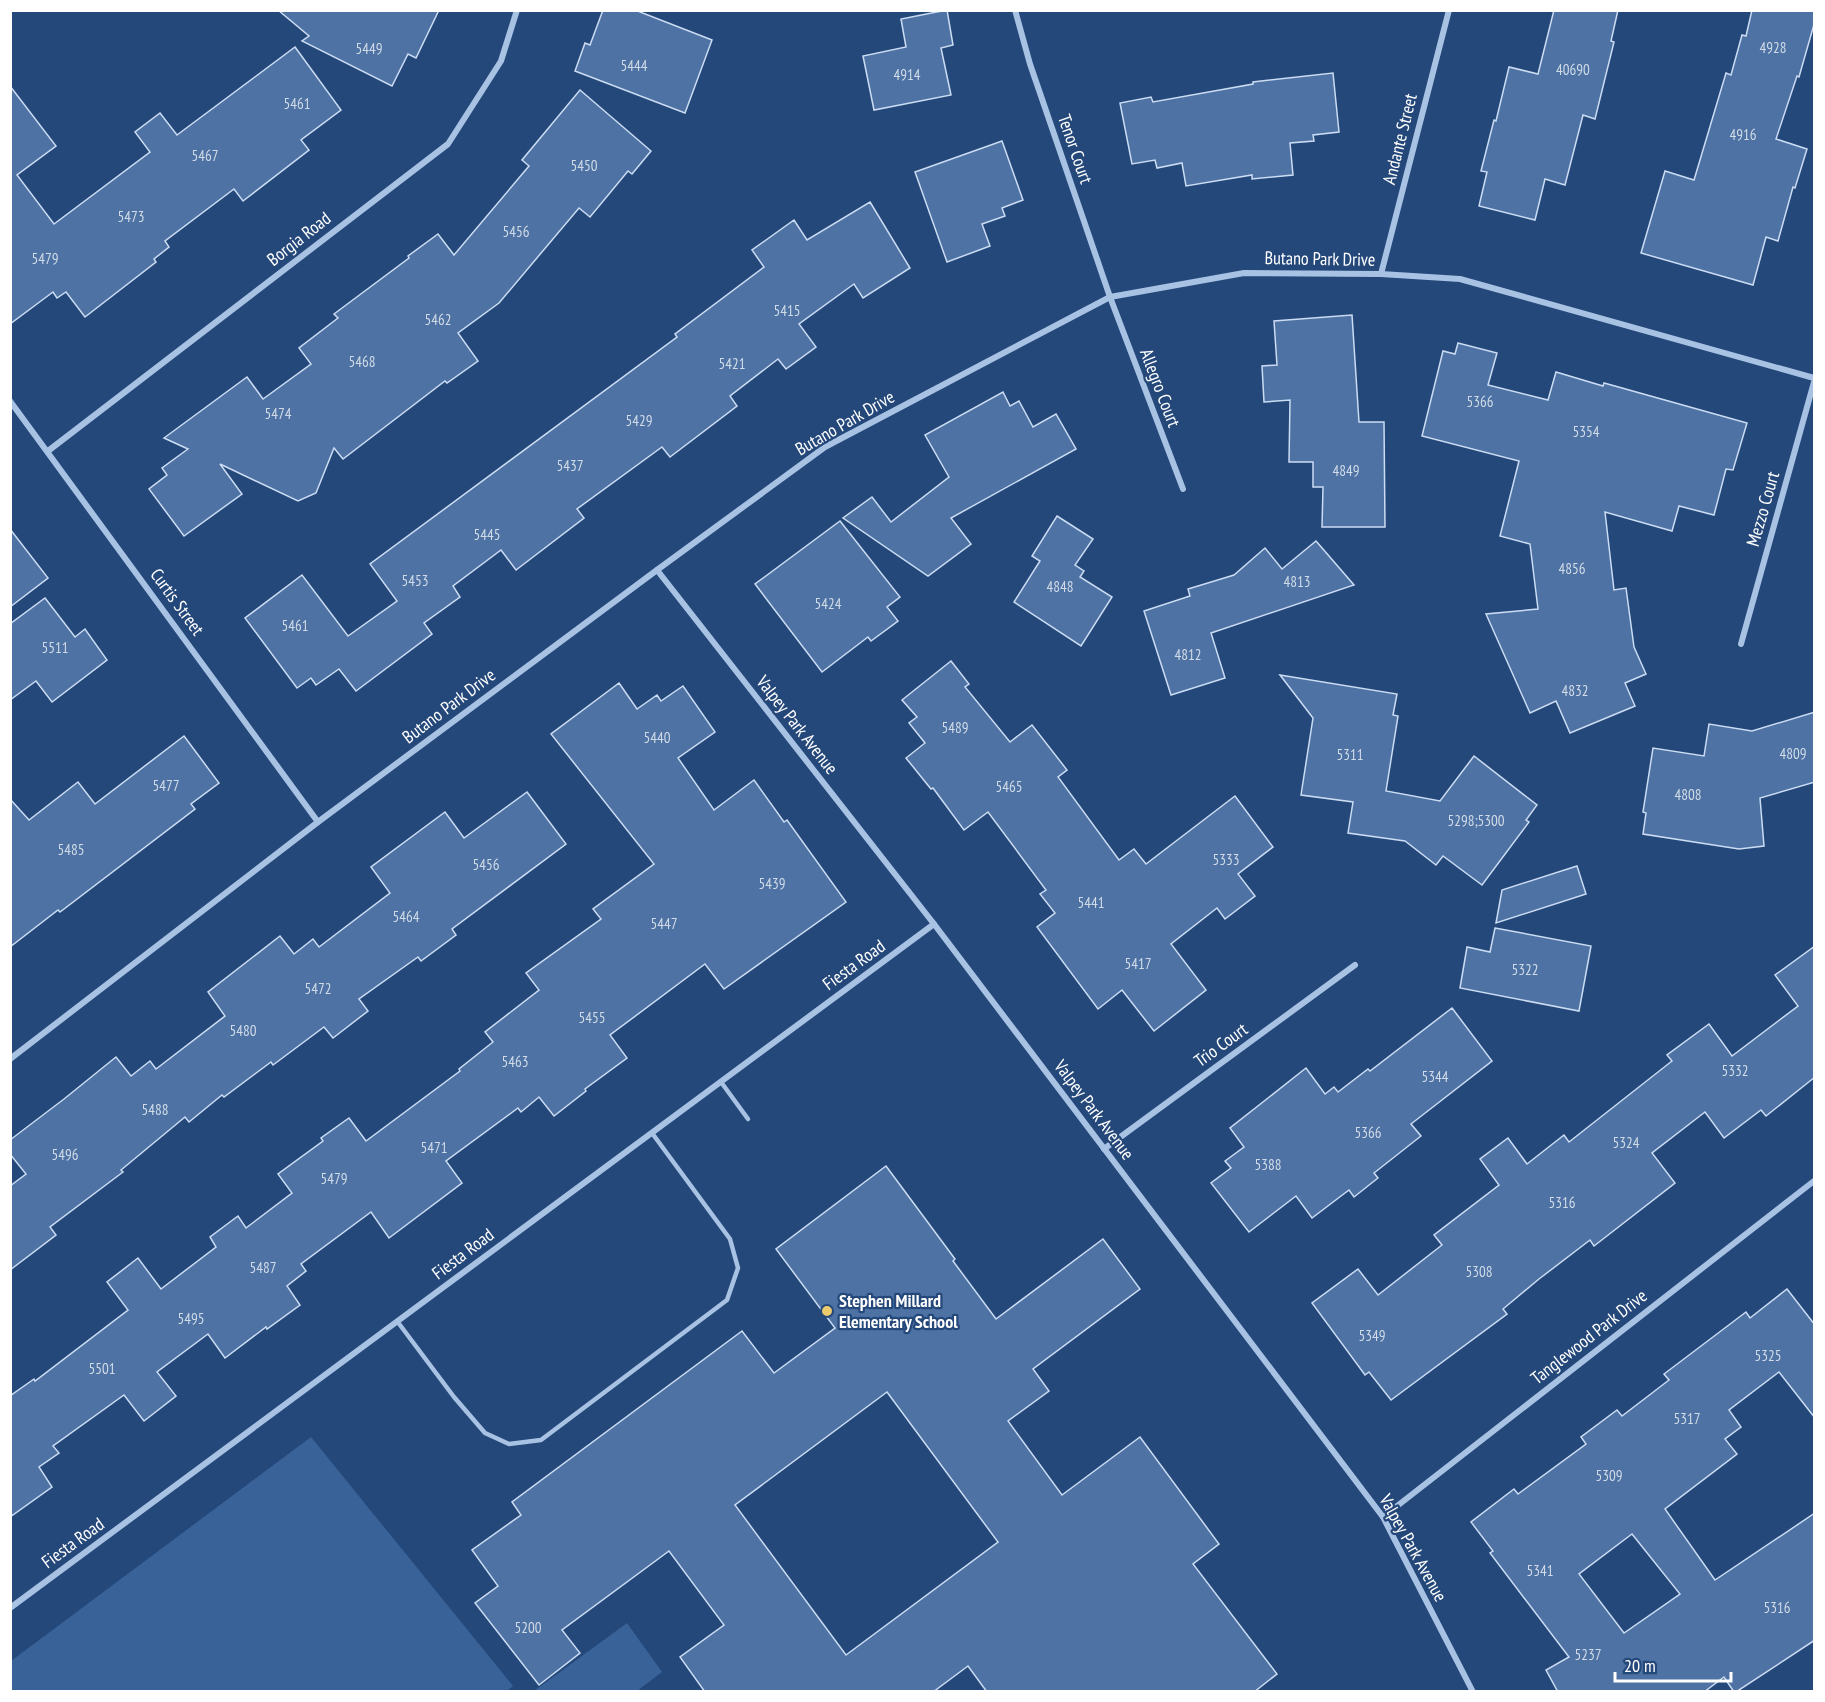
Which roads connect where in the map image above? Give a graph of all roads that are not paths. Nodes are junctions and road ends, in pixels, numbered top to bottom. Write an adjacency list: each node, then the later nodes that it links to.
1 (517, 10): 8 (street, Borgia Road)
2 (1015, 10): 5 (street, Tenor Court)
3 (1449, 10): 4 (street, Andante Street)
4 (1381, 274): 5 (street, Butano Park Drive); 6 (street, Butano Park Drive)
5 (1110, 297): 9 (street, Allegro Court); 10 (street, Butano Park Drive)
6 (1815, 380): 11 (street, Mezzo Court)
7 (10, 401): 8 (street, Curtis Street)
8 (48, 451): 12 (street, Curtis Street)
9 (1183, 489)
10 (657, 570): 12 (street, Butano Park Drive); 13 (street, Valpey Park Avenue)
11 (1741, 644)
12 (318, 822): 15 (street, Butano Park Drive)
13 (934, 924): 16 (street, Fiesta Road); 19 (street, Valpey Park Avenue)
14 (1355, 965): 19 (street, Trio Court)
15 (10, 1059)
16 (721, 1082): 17 (lane); 18 (street, Fiesta Road)
17 (748, 1119)
18 (652, 1133): 21 (street, Fiesta Road); 21 (lane)
19 (1104, 1149): 22 (street, Valpey Park Avenue)
20 (1815, 1181): 22 (street, Tanglewood Park Drive)
21 (397, 1322): 23 (street, Fiesta Road)
22 (1383, 1517): 24 (street, Valpey Park Avenue)
23 (10, 1608)
24 (1473, 1692)

